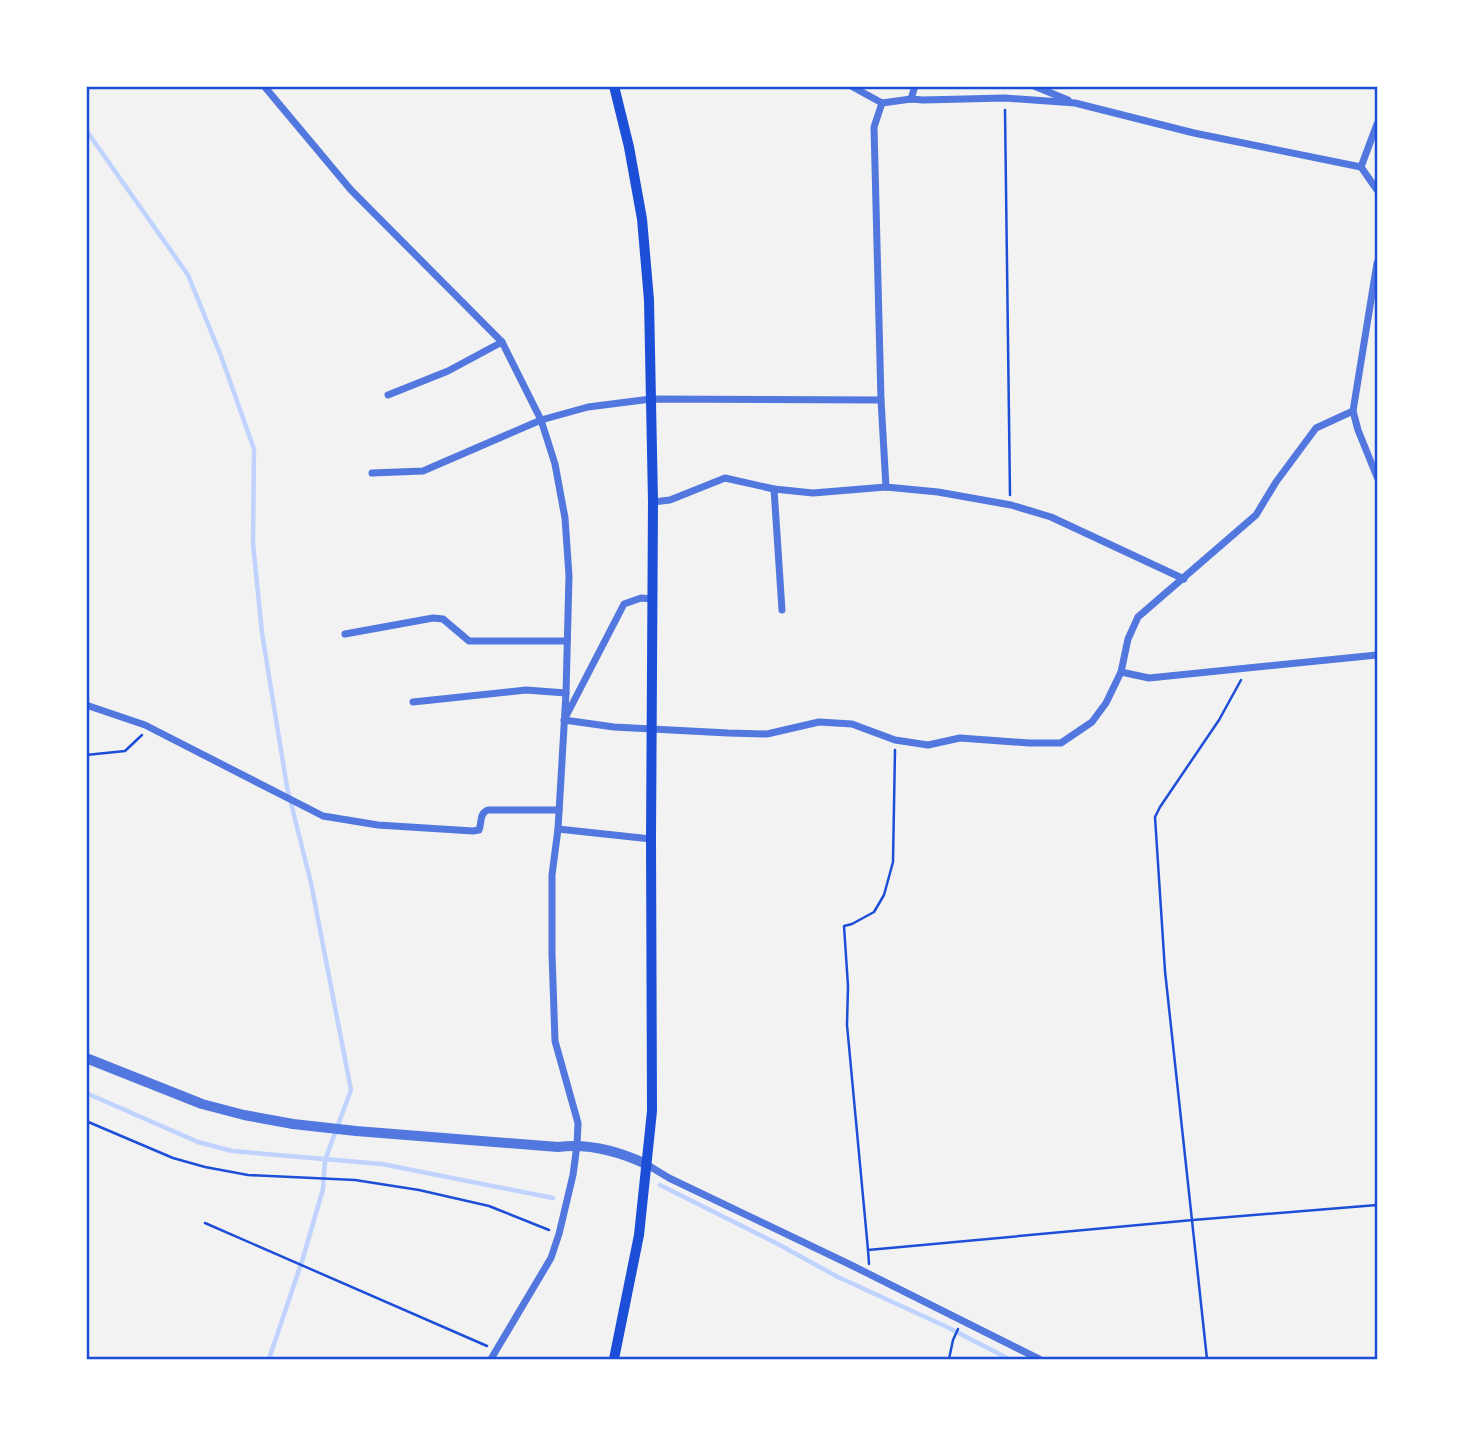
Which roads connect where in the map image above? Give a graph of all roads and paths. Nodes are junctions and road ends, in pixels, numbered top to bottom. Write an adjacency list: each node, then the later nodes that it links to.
1 (264, 86): 14 (street)
2 (614, 86): 16 (main road)
3 (852, 86): 8 (street)
4 (915, 86): 7 (street)
5 (1034, 86): 9 (street)
6 (1005, 98): 7 (street); 9 (street); 25 (path)
7 (911, 99): 8 (street)
8 (881, 103): 17 (street)
9 (1075, 103): 11 (street)
10 (1377, 124): 11 (street)
11 (1361, 167): 12 (street)
12 (1377, 190)
13 (1377, 263): 18 (street)
14 (502, 342): 15 (street); 19 (street)
15 (388, 395)
16 (651, 399): 17 (street); 19 (street); 24 (main road)
17 (881, 400): 22 (street)
18 (1353, 411): 21 (street); 26 (street)
19 (541, 420): 20 (street); 30 (street)
20 (372, 473)
21 (1377, 477)
22 (886, 487): 23 (street); 25 (street)
23 (774, 489): 24 (street); 28 (street)
24 (653, 502): 27 (main road)
25 (1010, 505): 26 (street)
26 (1184, 579): 33 (street)
27 (652, 599): 37 (street); 39 (main road)
28 (782, 610)
29 (345, 634): 30 (street)
30 (567, 641): 34 (street)
31 (1377, 655): 32 (street)
32 (1245, 668): 33 (street); 50 (path)
33 (1121, 672): 40 (street)
34 (566, 693): 35 (street); 37 (street)
35 (413, 702)
36 (86, 705): 38 (street)
37 (564, 720): 39 (street); 42 (street)
38 (145, 725): 41 (path); 42 (street)
39 (653, 730): 40 (street); 44 (main road)
40 (895, 740): 53 (path)
41 (86, 755)
42 (559, 810): 43 (street)
43 (558, 829): 44 (street); 47 (street)
44 (651, 839): 48 (main road)
45 (86, 1058): 47 (street)
46 (86, 1121): 52 (path)
47 (577, 1145): 48 (street); 52 (street)
48 (646, 1164): 54 (street); 58 (main road)
49 (1377, 1205): 50 (path)
50 (1193, 1220): 53 (path); 61 (path)
51 (205, 1223): 56 (path)
52 (559, 1234): 56 (street)
53 (868, 1250): 54 (path)
54 (869, 1274): 60 (street)
55 (960, 1325): 59 (path)
56 (497, 1349): 57 (street)
57 (491, 1359)
58 (614, 1359)
59 (949, 1359)
60 (1039, 1359)
61 (1207, 1359)

